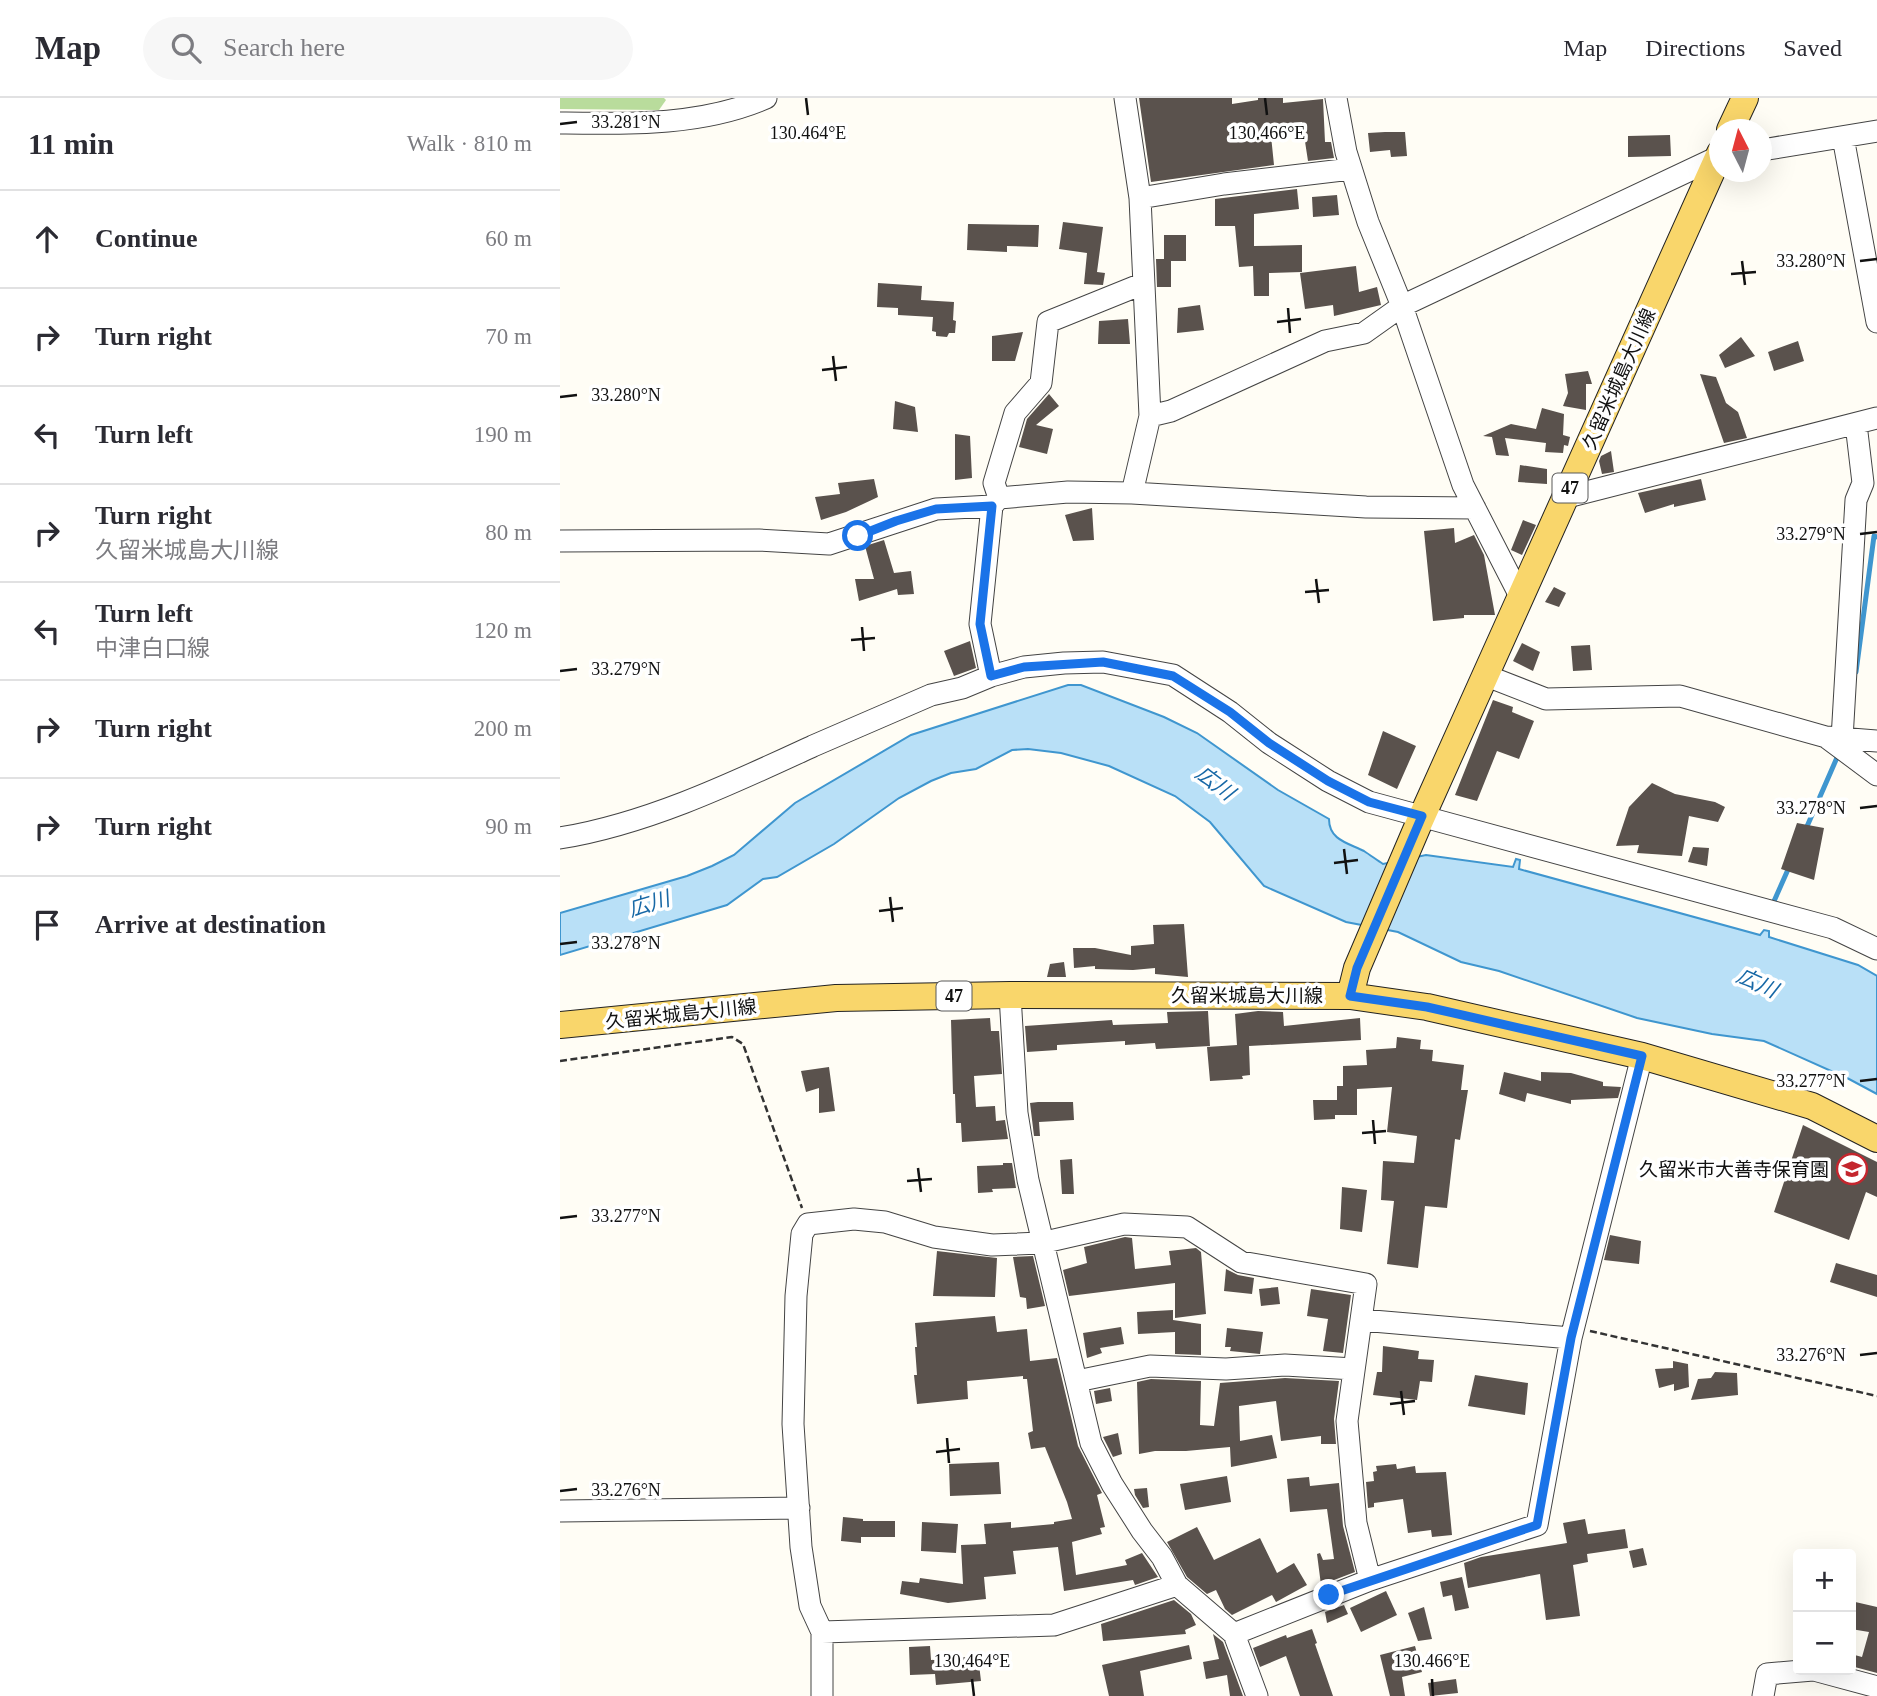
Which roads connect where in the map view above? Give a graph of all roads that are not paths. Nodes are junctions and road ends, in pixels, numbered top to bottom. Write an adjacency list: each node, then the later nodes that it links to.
1 (766, 98): 5 (street)
2 (1125, 98): 14 (street)
3 (1336, 98): 12 (street)
4 (1744, 98): 6 (main road)
5 (701, 107): 7 (street)
6 (1735, 119)
7 (560, 123)
8 (1877, 131): 9 (street)
9 (1843, 136): 10 (street); 17 (street)
10 (1772, 148)
11 (1709, 160): 16 (street)
12 (1351, 169): 14 (street); 16 (street)
13 (1709, 178): 22 (main road, 久留米城島大川線 / 47)
14 (1140, 198): 15 (street)
15 (1142, 284): 18 (street); 23 (street)
16 (1402, 306): 18 (street); 24 (street)
17 (1877, 322)
18 (1150, 416): 21 (street)
19 (1877, 418): 20 (street)
20 (1856, 424): 22 (street); 29 (street)
21 (1132, 493): 23 (street); 24 (street)
22 (1567, 497): 26 (main road, 久留米城島大川線 / 47)
23 (996, 502): 25 (street); 27 (street)
24 (1475, 508): 26 (street)
25 (560, 541)
26 (1521, 598): 28 (main road, 久留米城島大川線 / 47)
27 (991, 676): 32 (street); 33 (street)
28 (1487, 676): 29 (street); 32 (main road, 久留米城島大川線 / 47)
29 (1834, 738): 30 (street); 31 (street)
30 (1877, 741)
31 (1877, 775)
32 (1421, 819): 34 (street); 36 (main road, 久留米城島大川線 / 47)
33 (560, 838)
34 (1877, 949)
35 (1010, 995): 36 (main road, 久留米城島大川線 / 47); 37 (main road, 久留米城島大川線 / 47); 40 (street)
36 (1350, 996): 38 (main road)
37 (560, 1025)
38 (1642, 1056): 39 (main road); 42 (street)
39 (1877, 1139)
40 (1041, 1243): 41 (street); 44 (street); 45 (street)
41 (1361, 1320): 42 (street); 43 (street)
42 (1572, 1333): 47 (street)
43 (1354, 1369): 44 (street); 47 (street)
44 (1077, 1381): 48 (street)
45 (799, 1508): 46 (street); 49 (street)
46 (560, 1511)
47 (1370, 1580): 50 (street)
48 (1177, 1585): 49 (street); 50 (street)
49 (821, 1632): 54 (street)
50 (1234, 1634): 55 (street)
51 (1793, 1672): 56 (street)
52 (1833, 1675): 53 (street)
53 (1877, 1687)
54 (822, 1696)
55 (1257, 1696)
56 (1763, 1696)

